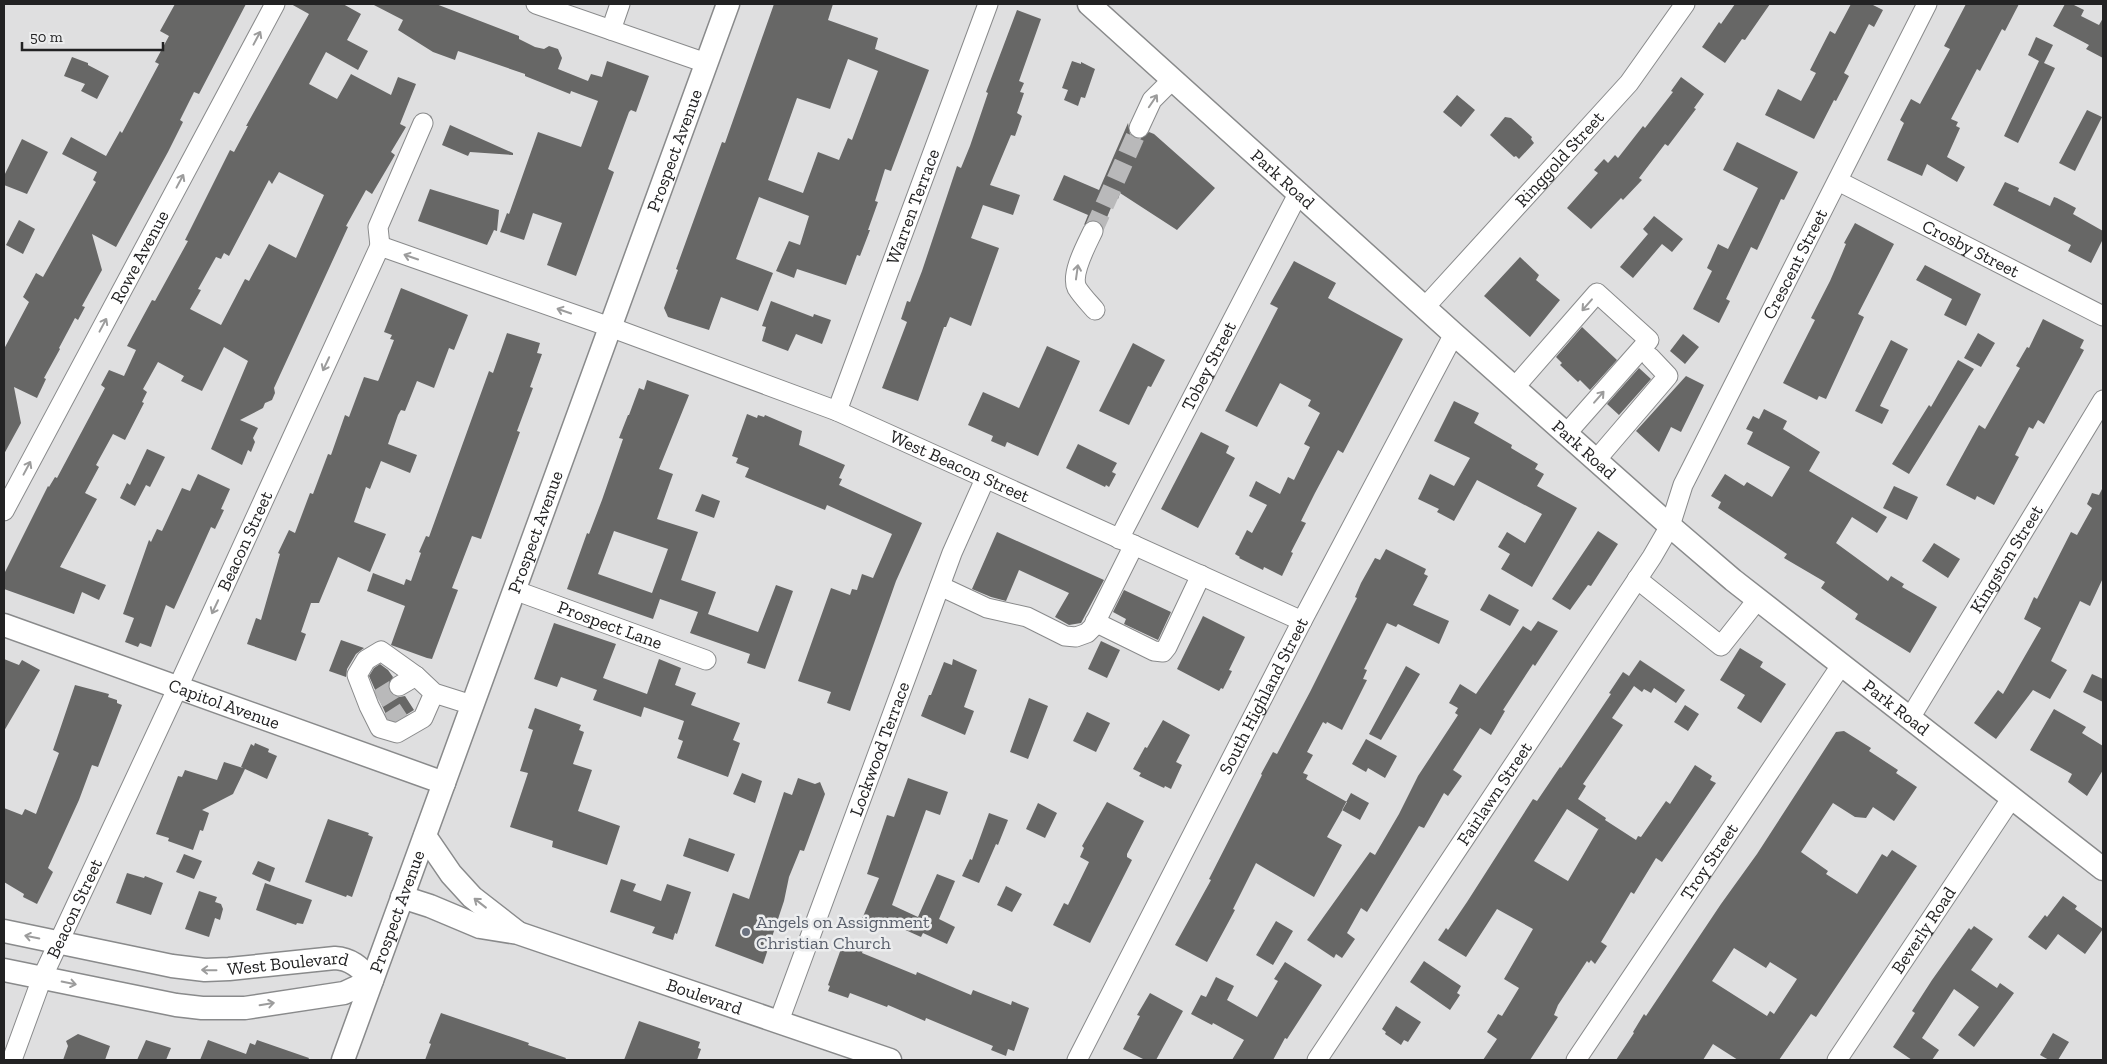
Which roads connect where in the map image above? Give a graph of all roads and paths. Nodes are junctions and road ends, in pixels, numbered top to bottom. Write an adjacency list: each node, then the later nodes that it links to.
1 (275, 4): 30 (street, Rowe Avenue, one-way to 1)
2 (536, 4): 9 (street)
3 (620, 4): 9 (street)
4 (728, 4): 10 (main road, Prospect Avenue)
5 (988, 4): 26 (street, Warren Terrace)
6 (1089, 4): 11 (main road, Park Road)
7 (1685, 4): 18 (street, Ringgold Street)
8 (1927, 4): 14 (street, Crescent Street)
9 (611, 30): 10 (street)
10 (706, 64): 21 (main road, Prospect Avenue)
11 (1173, 79): 13 (street, one-way to 11); 15 (main road, Park Road)
12 (423, 123): 17 (street)
13 (1139, 128)
14 (1838, 181): 20 (street, Crosby Street); 31 (street, Crescent Street)
15 (1299, 192): 18 (main road, Park Road); 32 (street, Tobey Street)
16 (1093, 230): 19 (street, one-way to 16)
17 (380, 246): 21 (street, one-way to 17); 45 (street, Beacon Street, one-way to 45)
18 (1425, 307): 22 (main road, Park Road)
19 (1094, 310)
20 (2103, 316)
21 (610, 327): 26 (street, West Beacon Street); 36 (main road, Prospect Avenue)
22 (1454, 334): 24 (main road, Park Road); 38 (street, South Highland Street)
23 (1650, 357): 28 (street)
24 (1514, 388): 27 (main road, Park Road); 27 (street, one-way to 24)
25 (2103, 400): 49 (street, Kingston Street)
26 (836, 411): 29 (street, West Beacon Street)
27 (1566, 434): 28 (main road, Park Road)
28 (1596, 460): 31 (main road, Park Road)
29 (985, 479): 32 (street, West Beacon Street); 35 (street, Lockwood Terrace)
30 (4, 511)
31 (1670, 526): 34 (street, Fairlawn Street); 37 (main road, Park Road)
32 (1126, 542): 33 (street, West Beacon Street); 39 (street, Tobey Street)
33 (1202, 576): 38 (street, West Beacon Street); 39 (street)
34 (1637, 579): 37 (street); 68 (street, Fairlawn Street)
35 (940, 586): 39 (street); 63 (street, Lockwood Terrace)
36 (514, 590): 41 (street, Prospect Lane); 47 (main road, Prospect Avenue)
37 (1758, 599): 42 (main road, Park Road)
38 (1302, 621): 67 (street, South Highland Street)
39 (1095, 622)
40 (4, 624): 45 (main road, Capitol Avenue)
41 (706, 660)
42 (1842, 664): 49 (main road, Park Road); 69 (street, Troy Street)
43 (416, 676): 44 (street); 46 (street); 50 (street)
44 (399, 686)
45 (178, 687): 51 (main road, Capitol Avenue); 59 (street, Beacon Street)
46 (434, 693): 47 (street); 48 (street); 50 (street)
47 (472, 705): 52 (main road, Prospect Avenue)
48 (412, 707)
49 (1910, 718): 53 (main road, Park Road)
50 (385, 725): 51 (street)
51 (370, 756): 52 (main road, Capitol Avenue)
52 (444, 783): 54 (main road, Prospect Avenue)
53 (2011, 799): 55 (main road, Park Road); 70 (street, Beverly Road)
54 (425, 836): 56 (main road, Prospect Avenue); 58 (main road, Boulevard, one-way to 54)
55 (2103, 869)
56 (402, 897): 58 (main road, Boulevard); 62 (main road, Prospect Avenue)
57 (4, 931): 59 (main road, West Boulevard, one-way to 57)
58 (518, 933): 63 (main road, Boulevard)
59 (58, 942): 61 (street, Beacon Street); 62 (main road, West Boulevard, one-way to 59)
60 (4, 970): 61 (main road, West Boulevard)
61 (42, 978): 62 (main road, West Boulevard, one-way to 62); 64 (street, Beacon Street)
62 (372, 980): 65 (main road, Prospect Avenue)
63 (779, 1021): 66 (main road, Boulevard)
64 (12, 1060)
65 (343, 1060)
66 (890, 1060)
67 (1077, 1060)
68 (1317, 1060)
69 (1576, 1060)
70 (1837, 1060)

